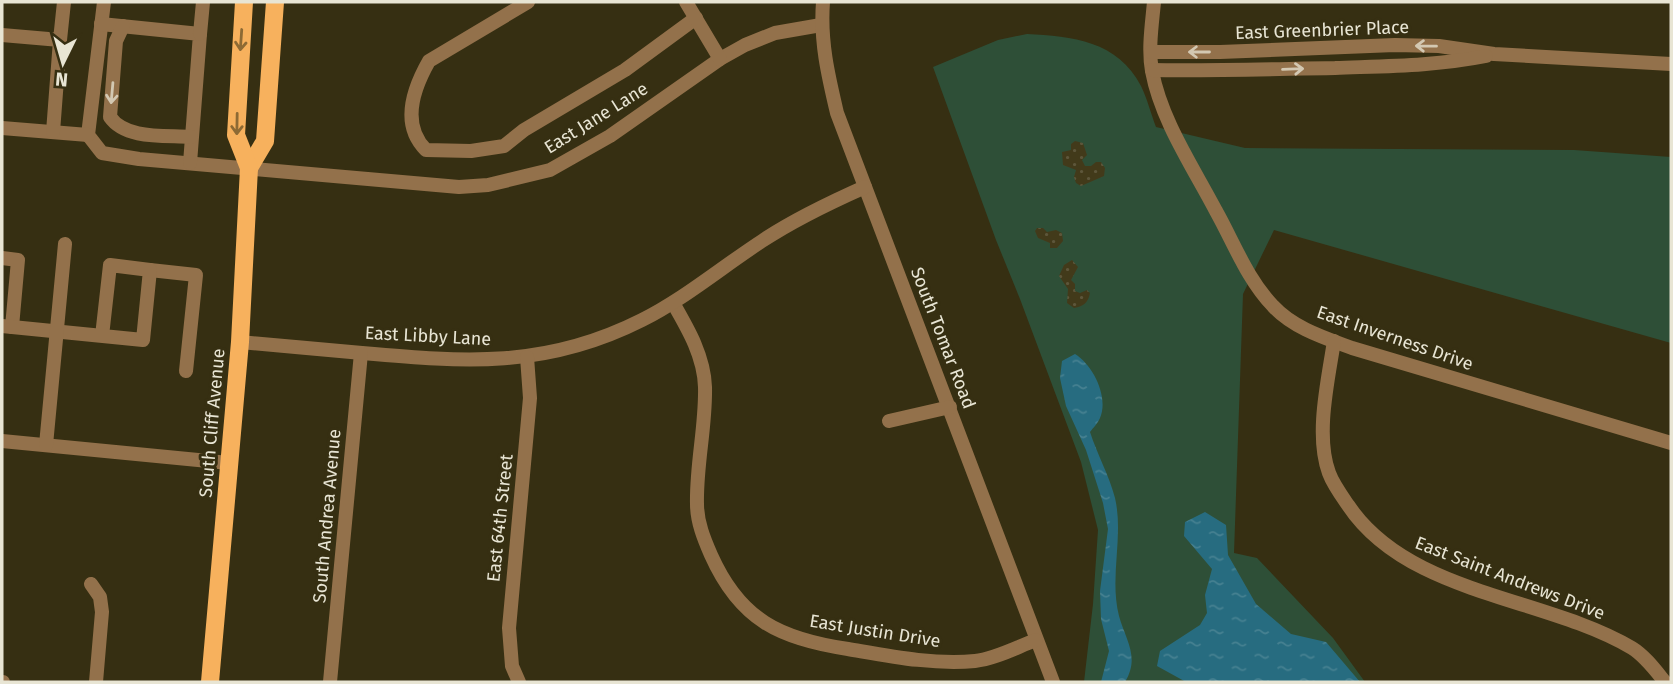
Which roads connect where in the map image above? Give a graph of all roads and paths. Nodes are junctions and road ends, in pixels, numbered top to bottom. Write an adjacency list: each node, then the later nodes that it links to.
1 (64, 2): 16 (street)
2 (104, 2): 11 (street)
3 (203, 2): 14 (street)
4 (244, 2): 27 (main road, South Cliff Avenue, one-way to 27)
5 (275, 2): 27 (main road, South Cliff Avenue)
6 (528, 2): 10 (street)
7 (686, 2): 10 (street)
8 (823, 2): 12 (street, South Tomar Road)
9 (1154, 2): 17 (street, East Inverness Drive)
10 (696, 18): 19 (street)
11 (101, 24): 13 (street); 24 (street)
12 (821, 25): 19 (street, East Jane Lane); 28 (street, South Tomar Road)
13 (122, 26): 14 (street); 25 (street, one-way to 25)
14 (200, 34): 25 (street)
15 (2, 35): 16 (street)
16 (61, 40): 23 (street)
17 (1151, 52): 18 (street, East Greenbrier Place, one-way to 17); 21 (street, East Inverness Drive)
18 (1494, 54): 20 (street, East Greenbrier Place); 21 (street, East Greenbrier Place, one-way to 18)
19 (720, 59): 27 (street, East Jane Lane)
20 (1671, 64)
21 (1152, 70): 36 (street, East Inverness Drive)
22 (2, 128): 23 (street)
23 (53, 132): 24 (street)
24 (88, 135): 26 (street, East Jane Lane)
25 (191, 137): 26 (street)
26 (190, 163): 27 (street, East Jane Lane)
27 (249, 168): 37 (main road, South Cliff Avenue)
28 (865, 187): 32 (street, East Libby Lane); 41 (street, South Tomar Road)
29 (65, 244): 34 (street)
30 (2, 258): 33 (street)
31 (150, 270): 35 (street); 35 (street); 40 (street)
32 (673, 303): 39 (street, East Libby Lane); 48 (street, East Justin Drive)
33 (7, 327): 34 (street)
34 (56, 331): 35 (street); 45 (street)
35 (103, 336)
36 (1334, 341): 44 (street, East Inverness Drive); 49 (street, East Saint Andrews Drive)
37 (240, 342): 38 (street, East Libby Lane); 46 (main road, South Cliff Avenue)
38 (361, 353): 39 (street, East Libby Lane); 52 (street, South Andrea Avenue)
39 (527, 357): 53 (street, East 64th Street)
40 (186, 372)
41 (950, 407): 42 (street); 48 (street, South Tomar Road)
42 (889, 421)
43 (2, 441): 45 (street)
44 (1671, 443)
45 (46, 445): 46 (street)
46 (229, 463): 51 (main road, South Cliff Avenue)
47 (91, 584): 50 (street)
48 (1036, 640): 54 (street, South Tomar Road)
49 (1668, 681)
50 (96, 682)
51 (210, 682)
52 (330, 682)
53 (519, 682)
54 (1053, 682)

